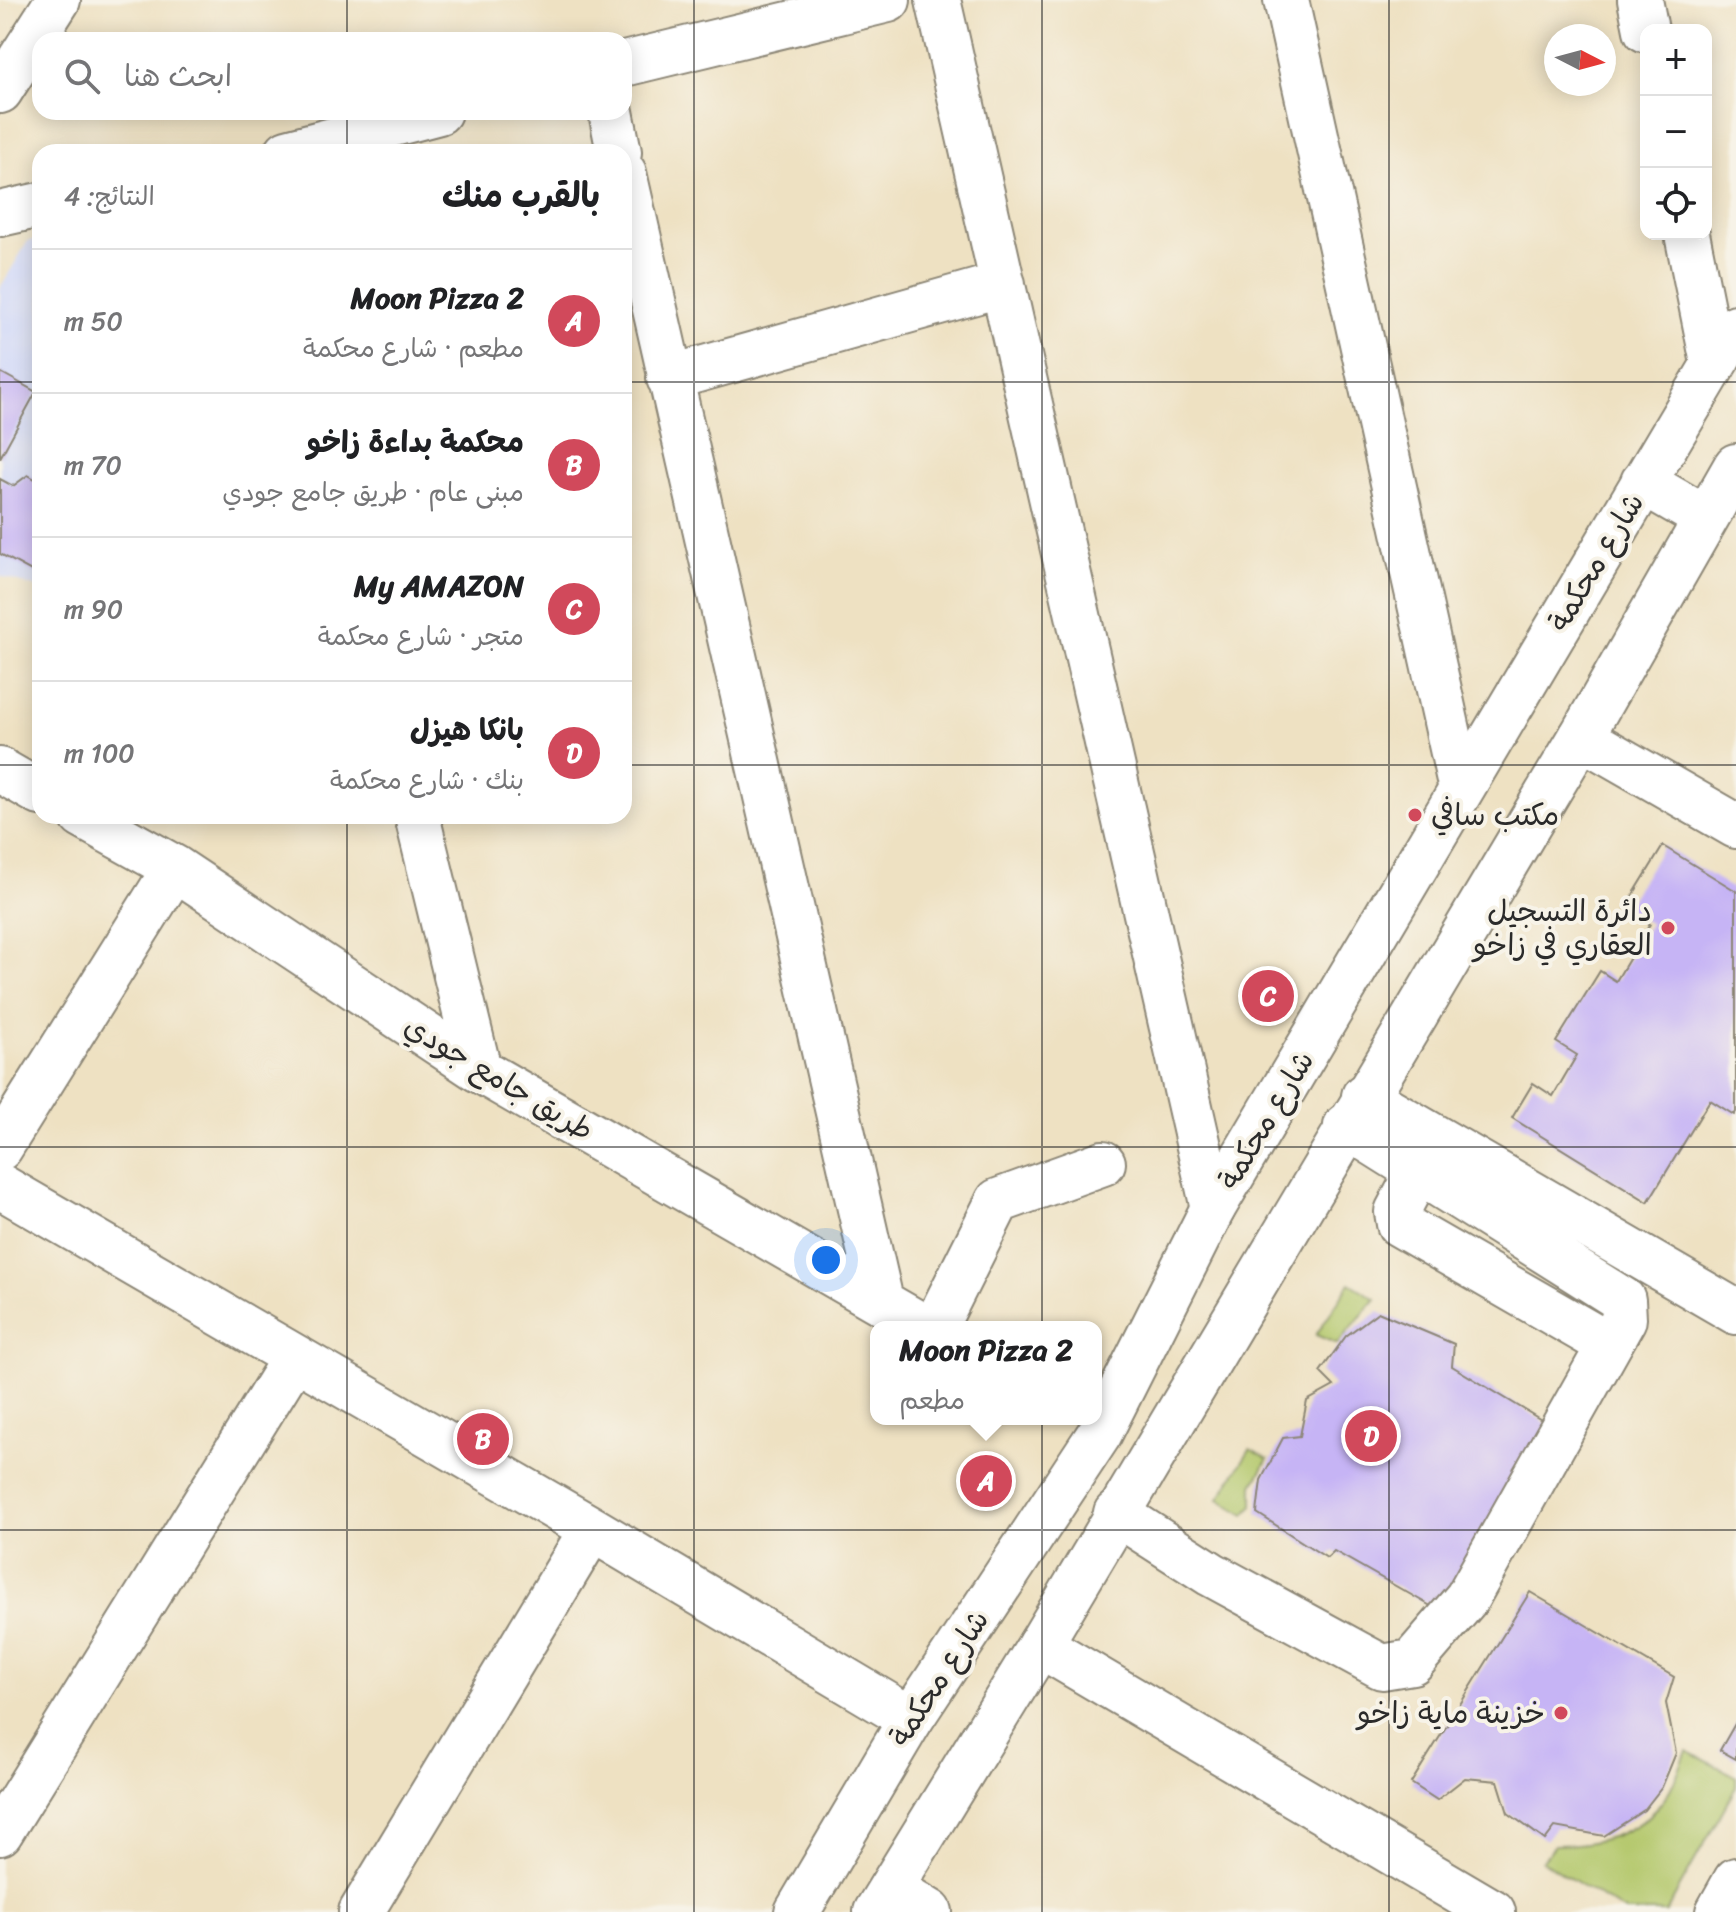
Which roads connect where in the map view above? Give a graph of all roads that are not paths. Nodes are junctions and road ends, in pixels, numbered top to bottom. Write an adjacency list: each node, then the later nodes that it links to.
1 (58, 0): 7 (street)
2 (888, 0): 9 (street)
3 (938, 0): 19 (street)
4 (1286, 0): 29 (street)
5 (1640, 0): 6 (street)
6 (1645, 24)
7 (38, 32)
8 (32, 41): 10 (street)
9 (632, 62)
10 (0, 91)
11 (409, 120): 13 (street)
12 (613, 120): 14 (street)
13 (317, 144)
14 (617, 144)
15 (32, 207): 17 (street)
16 (632, 209): 22 (street)
17 (0, 214)
18 (1688, 240): 21 (street)
19 (1003, 284): 22 (street); 39 (street)
20 (1736, 327): 21 (street, شارع محكمة)
21 (1713, 363): 24 (street, شارع محكمة)
22 (669, 378): 40 (street)
23 (1736, 466): 25 (street)
24 (1643, 482): 25 (street); 29 (street, شارع محكمة)
25 (1705, 518): 26 (street)
26 (1581, 737): 32 (street); 35 (street)
27 (0, 770): 28 (street)
28 (32, 788)
29 (1461, 789): 39 (street, شارع محكمة)
30 (96, 824): 33 (street, طريق جامع جودي)
31 (419, 824): 34 (street)
32 (1736, 826)
33 (175, 868): 34 (street, طريق جامع جودي); 36 (street)
34 (479, 1070): 40 (street, طريق جامع جودي)
35 (1355, 1111): 41 (street); 47 (street); 47 (street)
36 (0, 1148)
37 (1103, 1163): 43 (street)
38 (0, 1186): 44 (street)
39 (1213, 1208): 45 (street, شارع محكمة)
40 (881, 1301): 42 (street, طريق جامع جودي)
41 (1736, 1312)
42 (914, 1321)
43 (938, 1321)
44 (295, 1357): 48 (street); 51 (street)
45 (1102, 1402)
46 (1088, 1426): 50 (street, شارع محكمة)
47 (1116, 1513): 49 (street)
48 (592, 1529): 50 (street); 54 (street)
49 (1040, 1645): 53 (street); 57 (street)
50 (911, 1719): 55 (street, شارع محكمة)
51 (1, 1830)
52 (1736, 1880): 58 (street)
53 (884, 1900): 56 (street)
54 (361, 1912)
55 (797, 1912)
56 (930, 1912)
57 (1493, 1912)
58 (1718, 1912)

